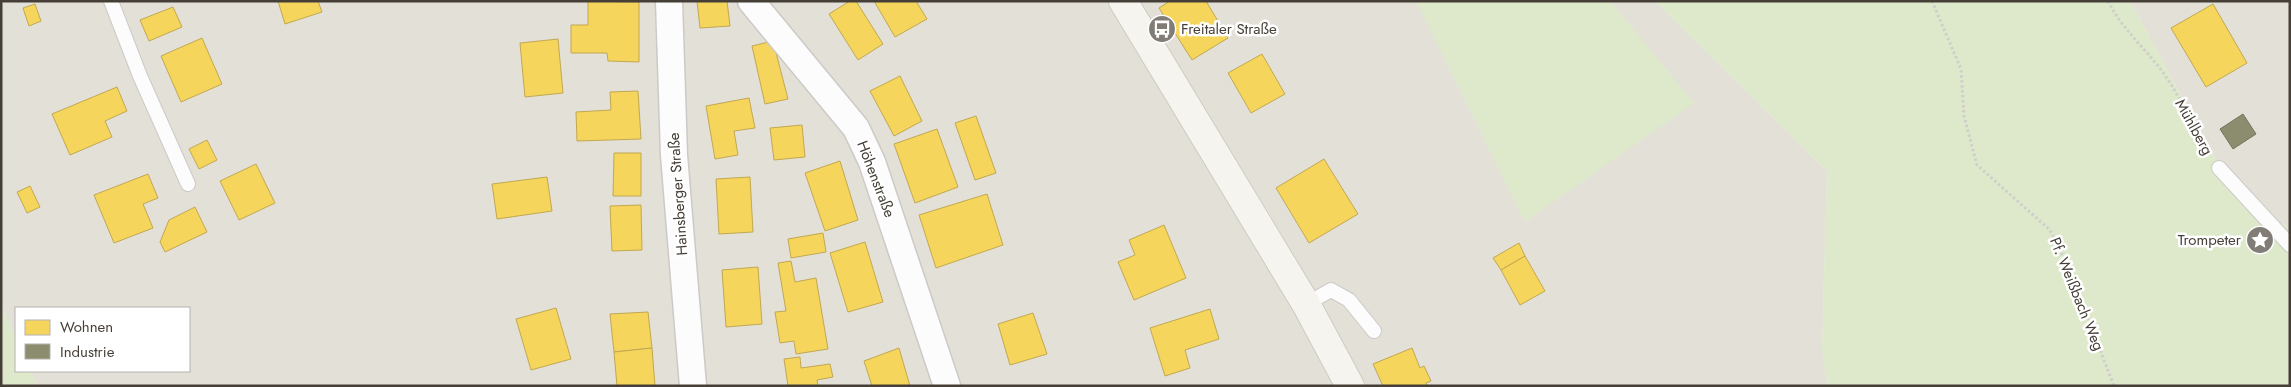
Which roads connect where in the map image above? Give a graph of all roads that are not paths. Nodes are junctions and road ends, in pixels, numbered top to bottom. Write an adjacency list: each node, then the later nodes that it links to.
1 (111, 1): 6 (lane)
2 (669, 1): 10 (street, Hainsberger Straße)
3 (751, 1): 11 (street, Höhenstraße)
4 (1123, 1): 8 (main road)
5 (2219, 168): 7 (lane, Mühlberg)
6 (188, 184)
7 (2290, 245)
8 (1306, 304): 9 (lane); 12 (main road)
9 (1374, 331)
10 (693, 386)
11 (948, 386)
12 (1350, 386)

